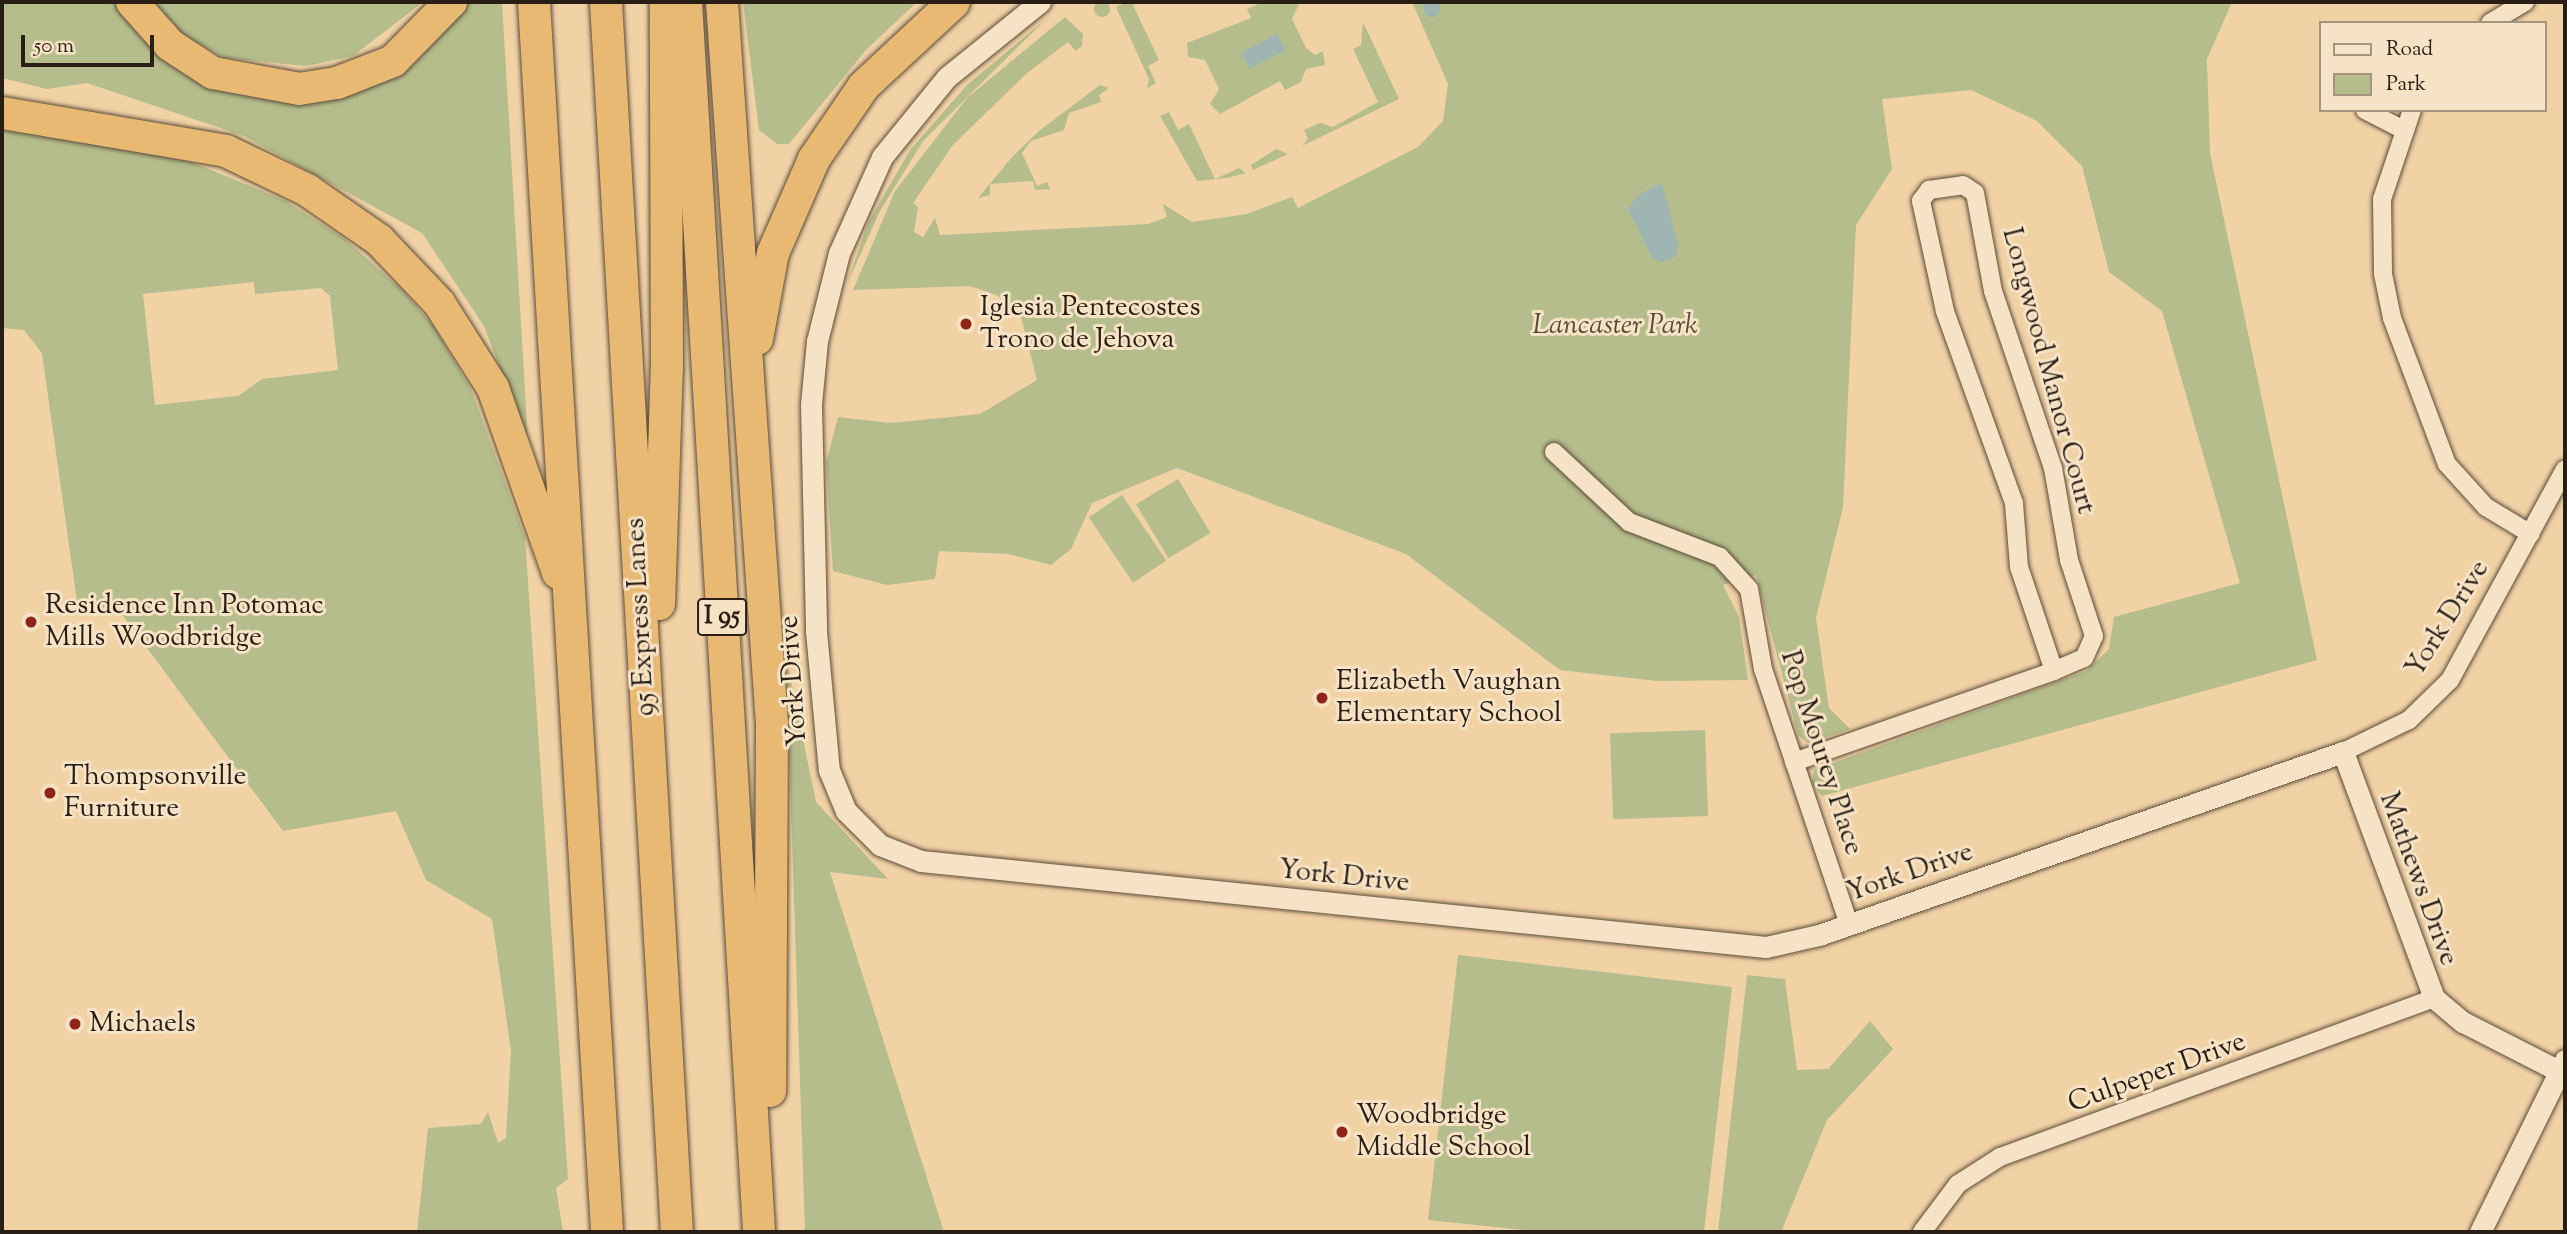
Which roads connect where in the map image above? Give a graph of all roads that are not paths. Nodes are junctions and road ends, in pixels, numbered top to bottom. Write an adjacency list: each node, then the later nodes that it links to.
1 (132, 2): 2 (highway)
2 (451, 2)
3 (534, 2): 22 (highway)
4 (606, 2): 26 (highway, 95 Express Lanes)
5 (666, 2): 26 (highway)
6 (686, 2): 34 (highway, I 95)
7 (722, 2): 20 (highway)
8 (954, 2): 20 (highway)
9 (1040, 2): 27 (street, York Drive)
10 (2525, 2): 11 (street)
11 (2493, 21)
12 (2, 92): 17 (highway)
13 (2369, 112): 16 (street)
14 (2411, 112): 16 (street)
15 (2, 113): 17 (highway)
16 (2402, 129): 21 (street)
17 (169, 138): 22 (highway)
18 (1554, 452): 25 (street, Pop Mourey Place)
19 (2565, 469): 21 (street, York Drive)
20 (754, 480): 35 (highway)
21 (2531, 534): 24 (street, York Drive)
22 (568, 594): 31 (highway)
23 (2054, 671): 23 (street, Longwood Manor Court); 25 (street, Longwood Manor Court)
24 (2343, 752): 27 (street, York Drive); 28 (street, Mathews Drive)
25 (1794, 762): 27 (street, Pop Mourey Place)
26 (652, 805): 30 (highway, 95 Express Lanes)
27 (1849, 924)
28 (2434, 998): 29 (street, Mathews Drive); 36 (street, Culpeper Drive)
29 (2563, 1068): 37 (street)
30 (670, 1118): 32 (highway); 33 (highway, 95 Express Lanes)
31 (607, 1232)
32 (668, 1232)
33 (677, 1232)
34 (759, 1232)
35 (773, 1232)
36 (1922, 1232)
37 (2480, 1232)

